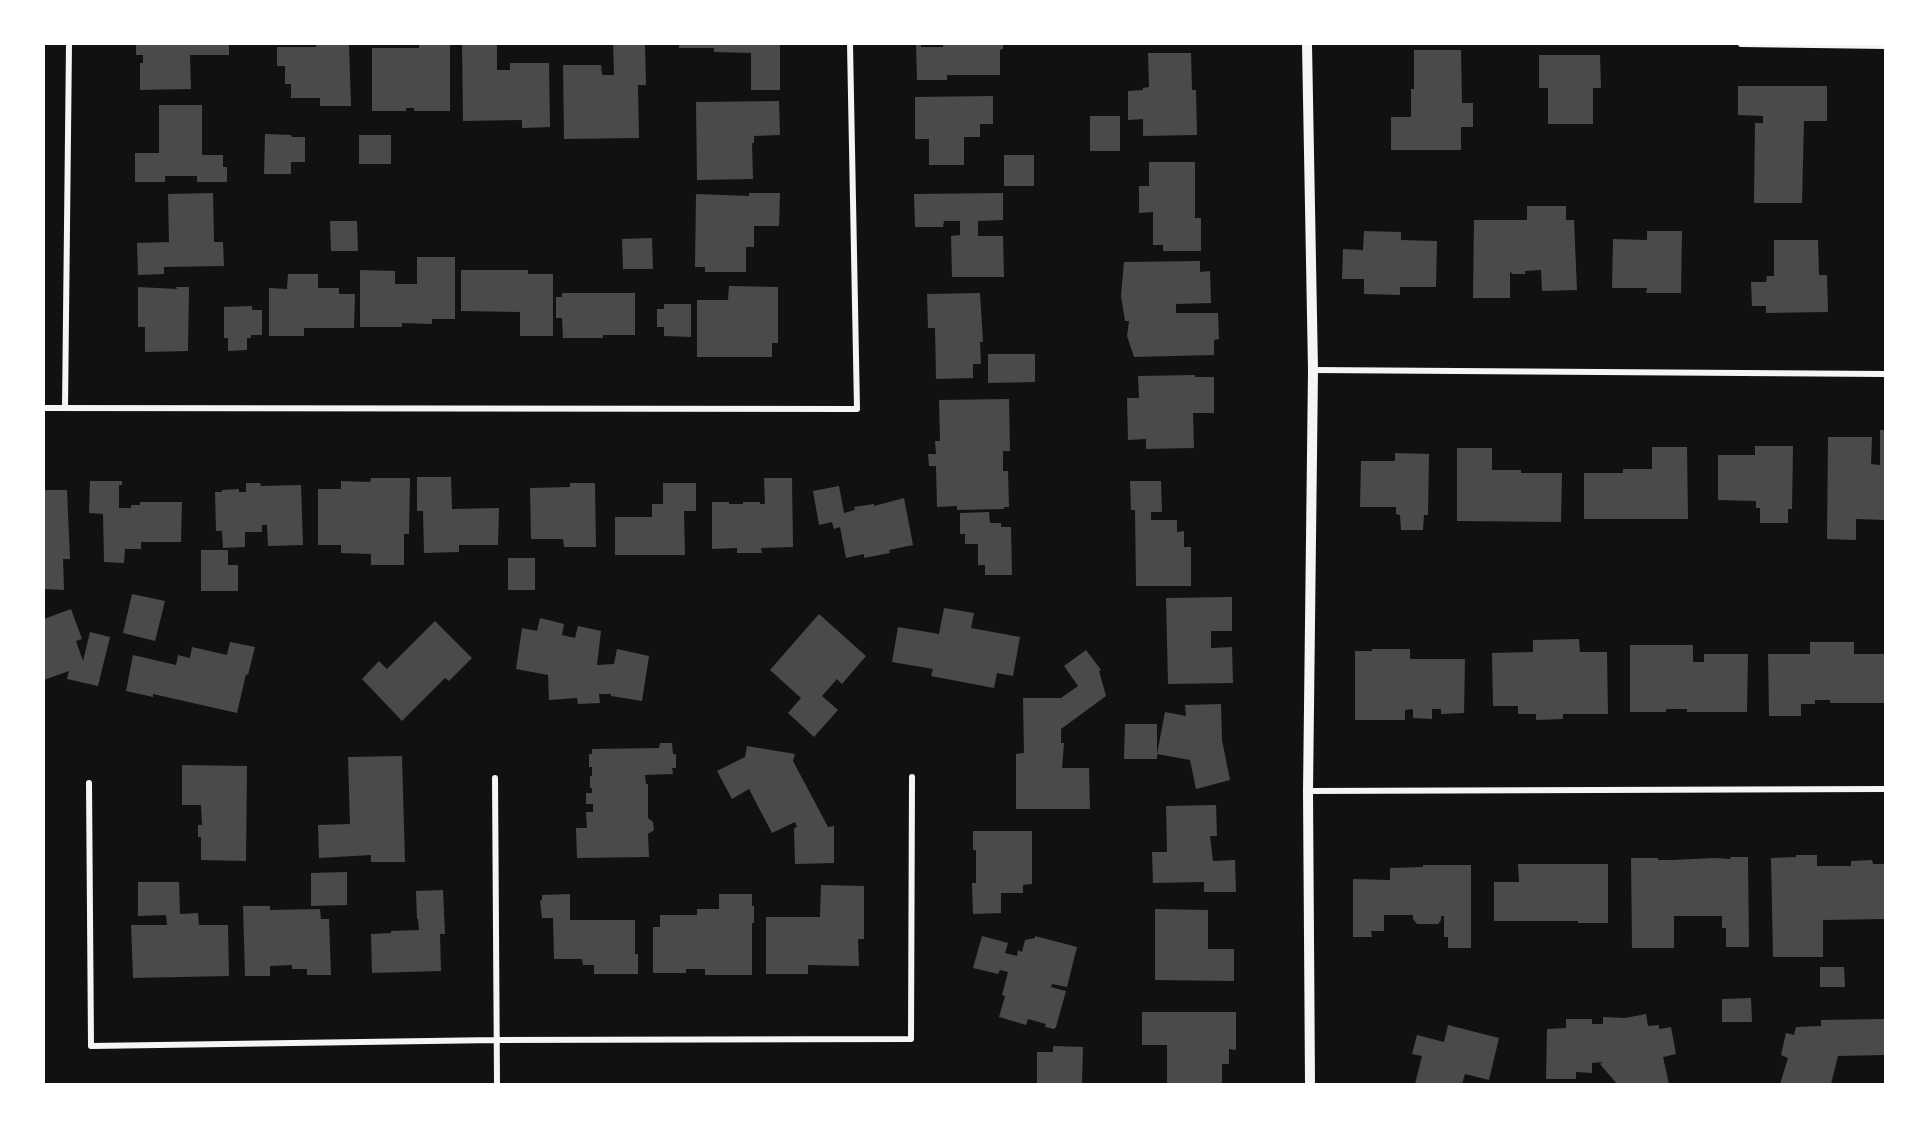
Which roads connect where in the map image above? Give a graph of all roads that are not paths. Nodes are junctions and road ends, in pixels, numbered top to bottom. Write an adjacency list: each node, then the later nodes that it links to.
1 (69, 44): 9 (street)
2 (850, 44): 9 (street)
3 (1307, 44): 6 (street)
4 (1741, 44): 5 (street)
5 (1886, 46)
6 (1313, 369): 7 (street); 14 (street)
7 (1886, 374)
8 (44, 408): 9 (street)
9 (65, 408)
10 (912, 777): 15 (street)
11 (495, 778): 15 (street)
12 (89, 783): 15 (street)
13 (1886, 789): 14 (street)
14 (1308, 791): 17 (street)
15 (496, 1040): 16 (street)
16 (497, 1084)
17 (1310, 1084)

